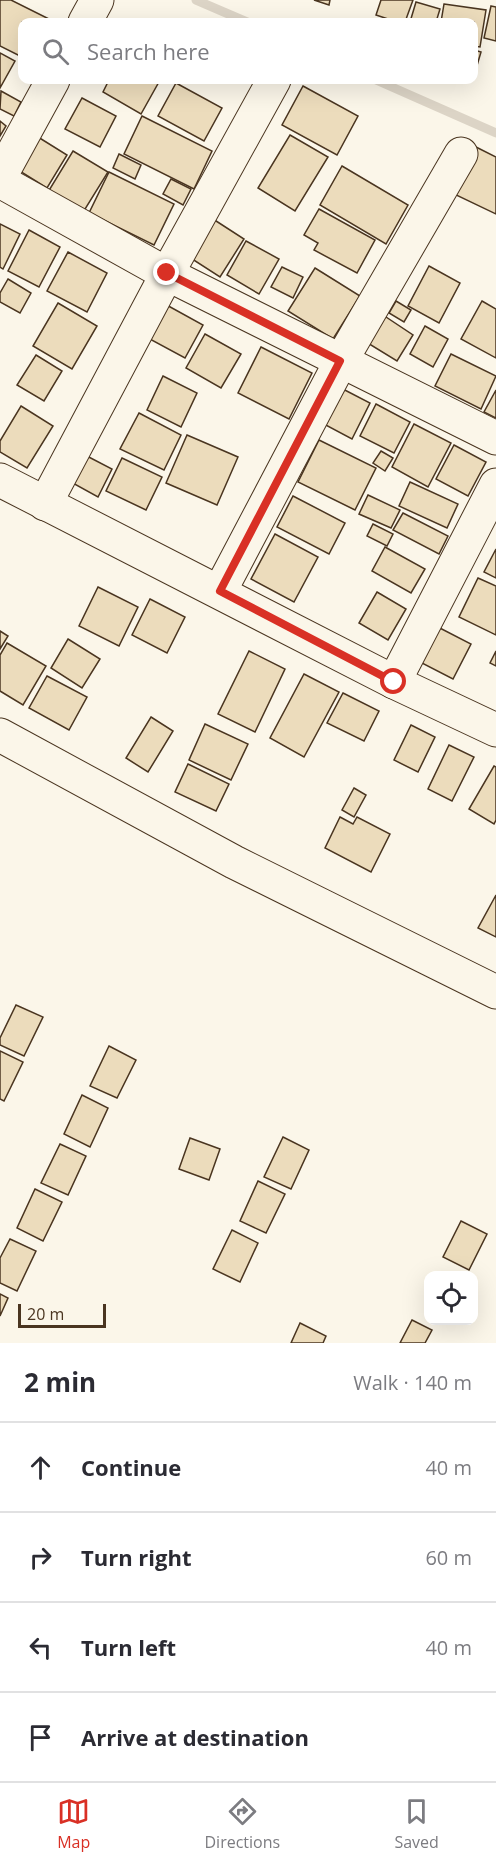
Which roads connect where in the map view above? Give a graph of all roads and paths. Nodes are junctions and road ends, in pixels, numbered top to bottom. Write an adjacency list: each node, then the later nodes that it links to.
1 (51, 84): 4 (street)
2 (272, 84): 5 (street)
3 (461, 154): 6 (street)
4 (0, 179): 5 (street)
5 (167, 273): 6 (street); 10 (street)
6 (340, 361): 7 (street); 11 (street)
7 (496, 438)
8 (0, 480): 10 (street)
9 (496, 485): 12 (street)
10 (45, 504): 11 (street)
11 (220, 591): 12 (street)
12 (394, 682): 13 (street)
13 (496, 730)
14 (4, 748): 15 (street)
15 (496, 992)

